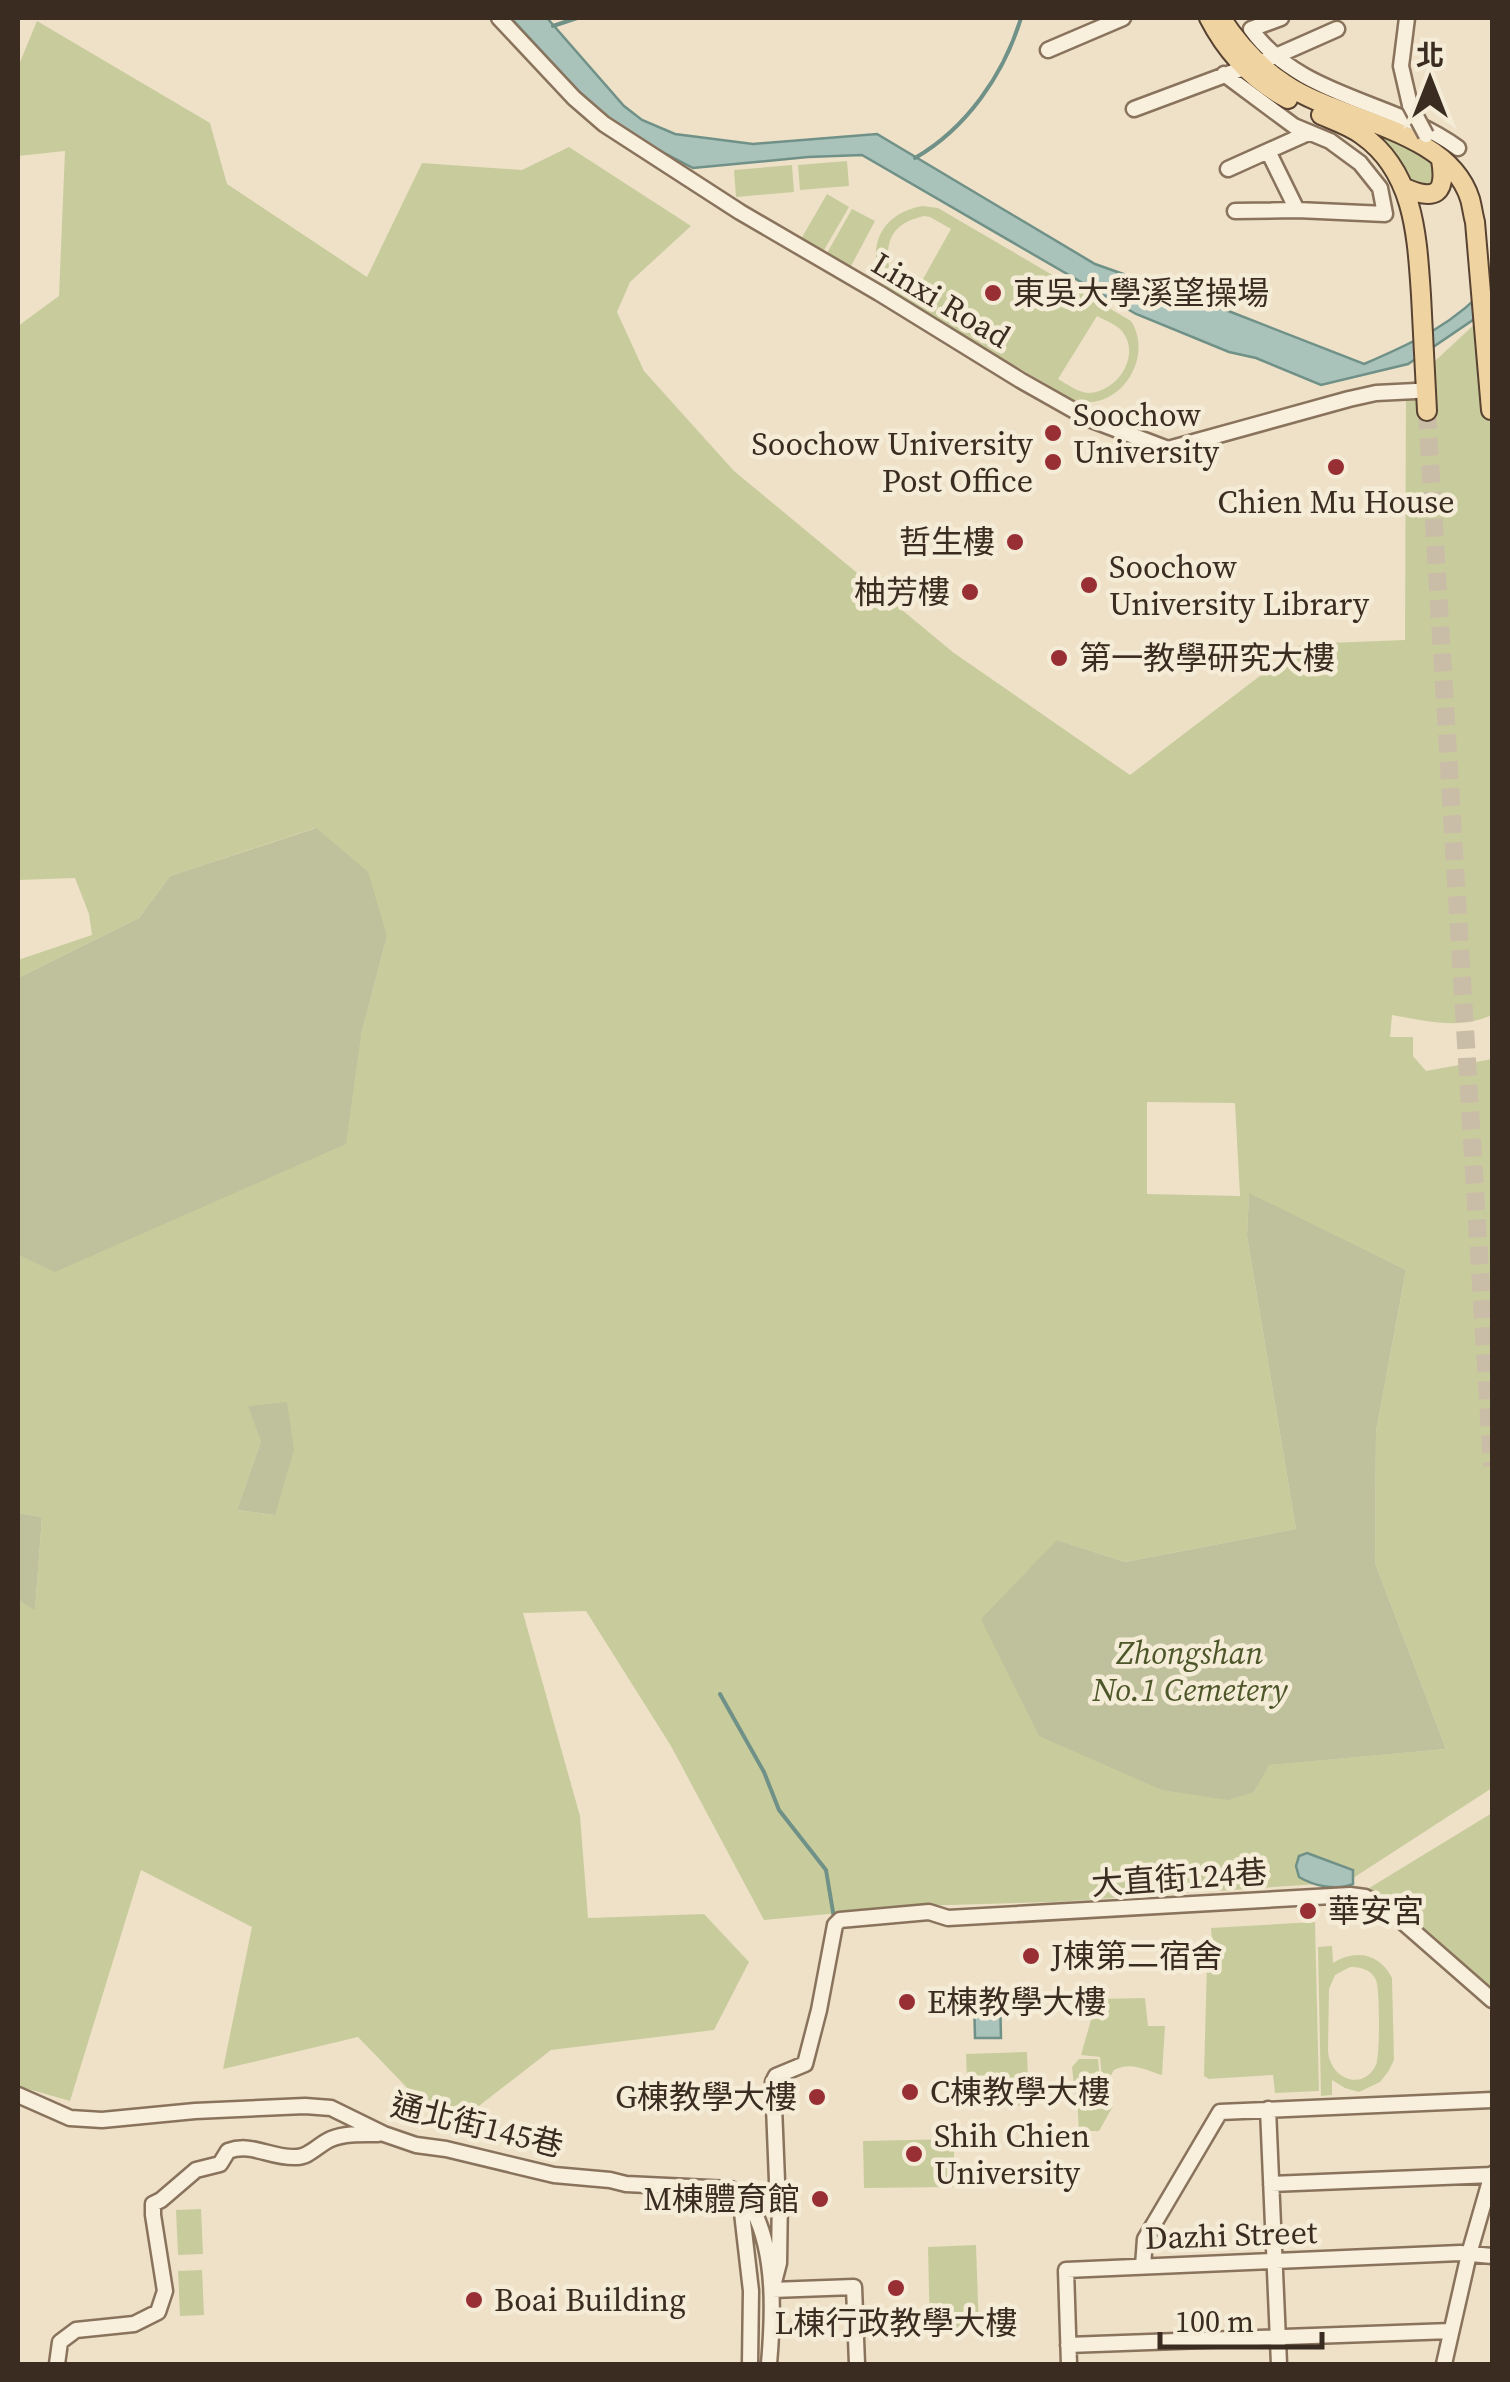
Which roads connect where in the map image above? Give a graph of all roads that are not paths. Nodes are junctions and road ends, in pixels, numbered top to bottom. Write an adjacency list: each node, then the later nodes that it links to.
1 (499, 18): 20 (street, Linxi Road)
2 (1123, 18): 8 (street)
3 (1209, 18): 9 (main road)
4 (1221, 18): 9 (main road)
5 (1281, 18): 9 (street)
6 (1407, 18): 13 (street, bridge)
7 (1337, 29): 9 (street)
8 (1048, 50)
9 (1260, 62): 10 (street); 13 (main road); 14 (street); 17 (main road)
10 (1224, 74): 11 (street); 12 (street)
11 (1134, 109)
12 (1308, 133): 15 (street); 18 (street)
13 (1433, 148): 17 (main road); 21 (main road)
14 (1458, 148)
15 (1268, 151): 16 (street); 18 (street)
16 (1228, 169)
17 (1404, 188): 22 (main road)
18 (1297, 210): 19 (street)
19 (1236, 211)
20 (1416, 391)
21 (1491, 410)
22 (1426, 411)
23 (1492, 2000): 29 (street, 大直街124巷)
24 (18, 2095): 27 (street, 通北街145巷)
25 (1492, 2100): 26 (street)
26 (1268, 2109): 30 (street); 35 (street)
27 (384, 2134): 31 (street, 通北街145巷); 40 (street)
28 (1492, 2174): 30 (street); 32 (street)
29 (777, 2181): 31 (street); 36 (street)
30 (1271, 2184): 34 (street)
31 (746, 2203): 36 (street); 41 (street)
32 (1469, 2254): 33 (street, Dazhi Street); 34 (street, Dazhi Street); 37 (street)
33 (1492, 2256)
34 (1275, 2261): 35 (street, Dazhi Street); 38 (street)
35 (1143, 2266): 39 (street, Dazhi Street)
36 (772, 2290): 42 (street); 43 (street)
37 (1451, 2331): 38 (street); 46 (street)
38 (1278, 2337): 39 (street); 45 (street)
39 (1068, 2345): 44 (street, Dazhi Street)
40 (57, 2364)
41 (750, 2364)
42 (769, 2364)
43 (857, 2364)
44 (1069, 2364)
45 (1279, 2364)
46 (1444, 2364)

